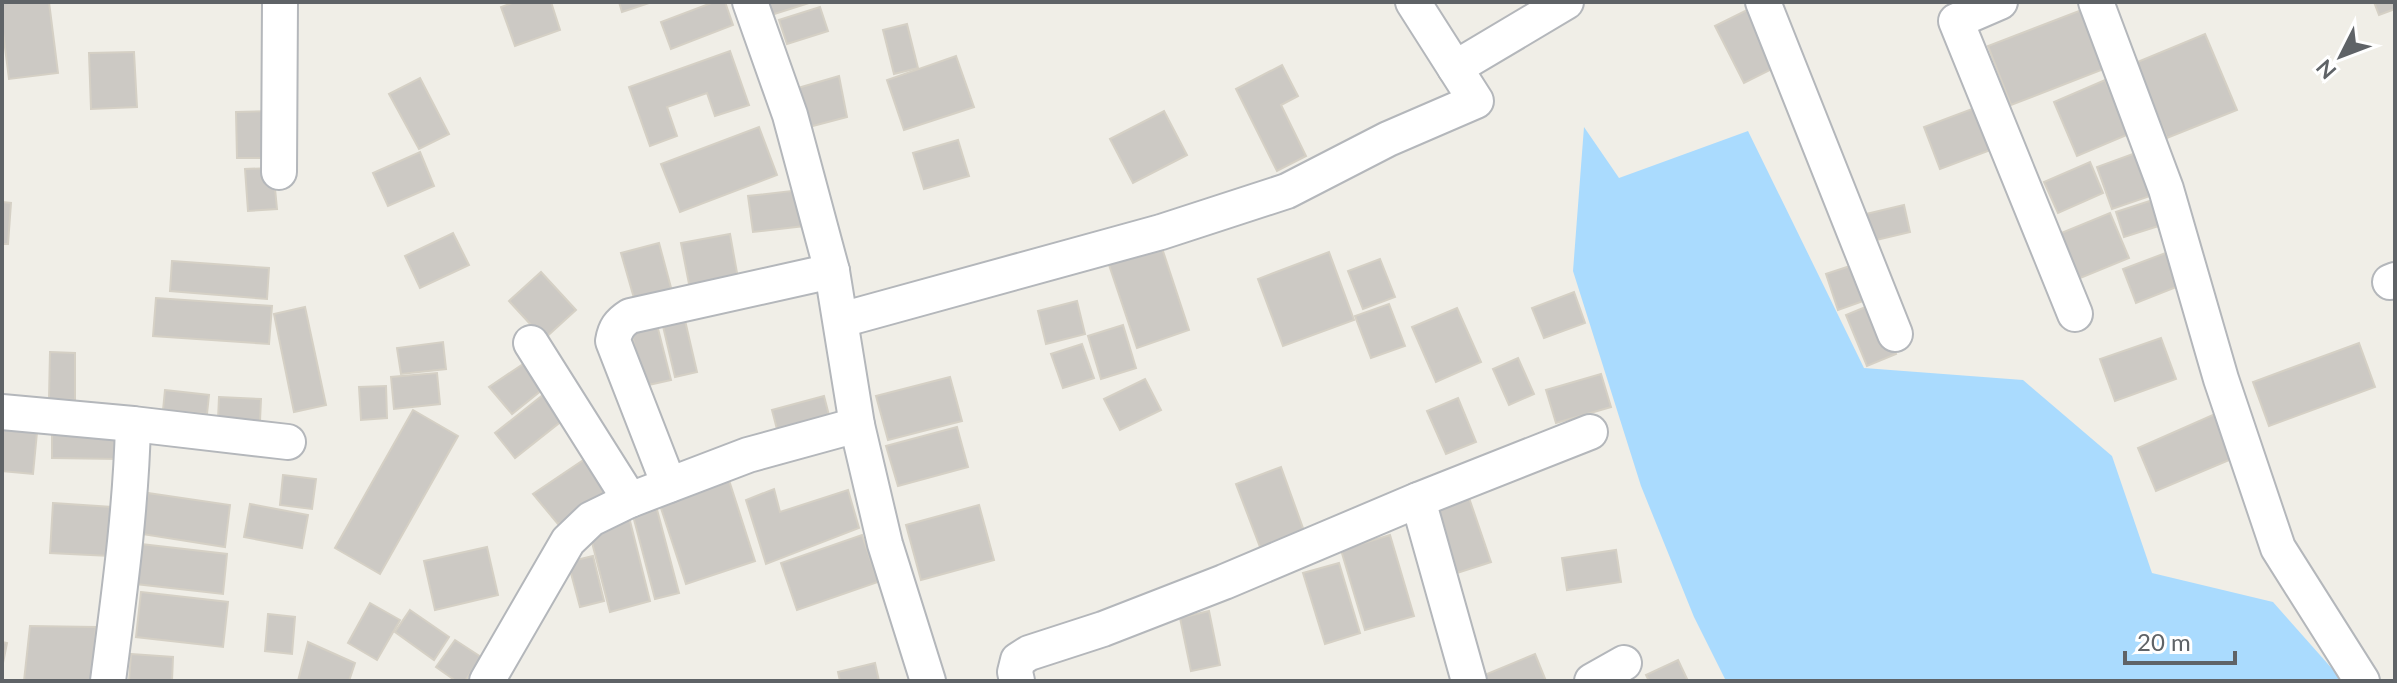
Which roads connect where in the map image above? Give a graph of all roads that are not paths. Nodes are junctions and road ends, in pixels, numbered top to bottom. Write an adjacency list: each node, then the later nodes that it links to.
1 (750, 2): 10 (street)
2 (1413, 2): 8 (street)
3 (1566, 2): 8 (street)
4 (1763, 2): 13 (street)
5 (2000, 2): 11 (street)
6 (2096, 2): 30 (street)
7 (287, 4): 9 (street)
8 (1455, 68): 12 (street)
9 (279, 172)
10 (832, 271): 12 (street); 20 (street)
11 (2075, 314)
12 (841, 320): 17 (street)
13 (1895, 334)
14 (531, 343): 21 (street)
15 (2, 412): 16 (street)
16 (133, 424): 19 (street); 24 (street)
17 (857, 425): 20 (street); 26 (street)
18 (1590, 432): 22 (street)
19 (288, 442)
20 (669, 485): 21 (street)
21 (630, 500): 25 (street)
22 (1418, 500): 27 (street); 28 (street)
23 (1624, 663): 29 (street)
24 (108, 681)
25 (487, 681)
26 (928, 681)
27 (1017, 681)
28 (1469, 681)
29 (1592, 681)
30 (2362, 681)

